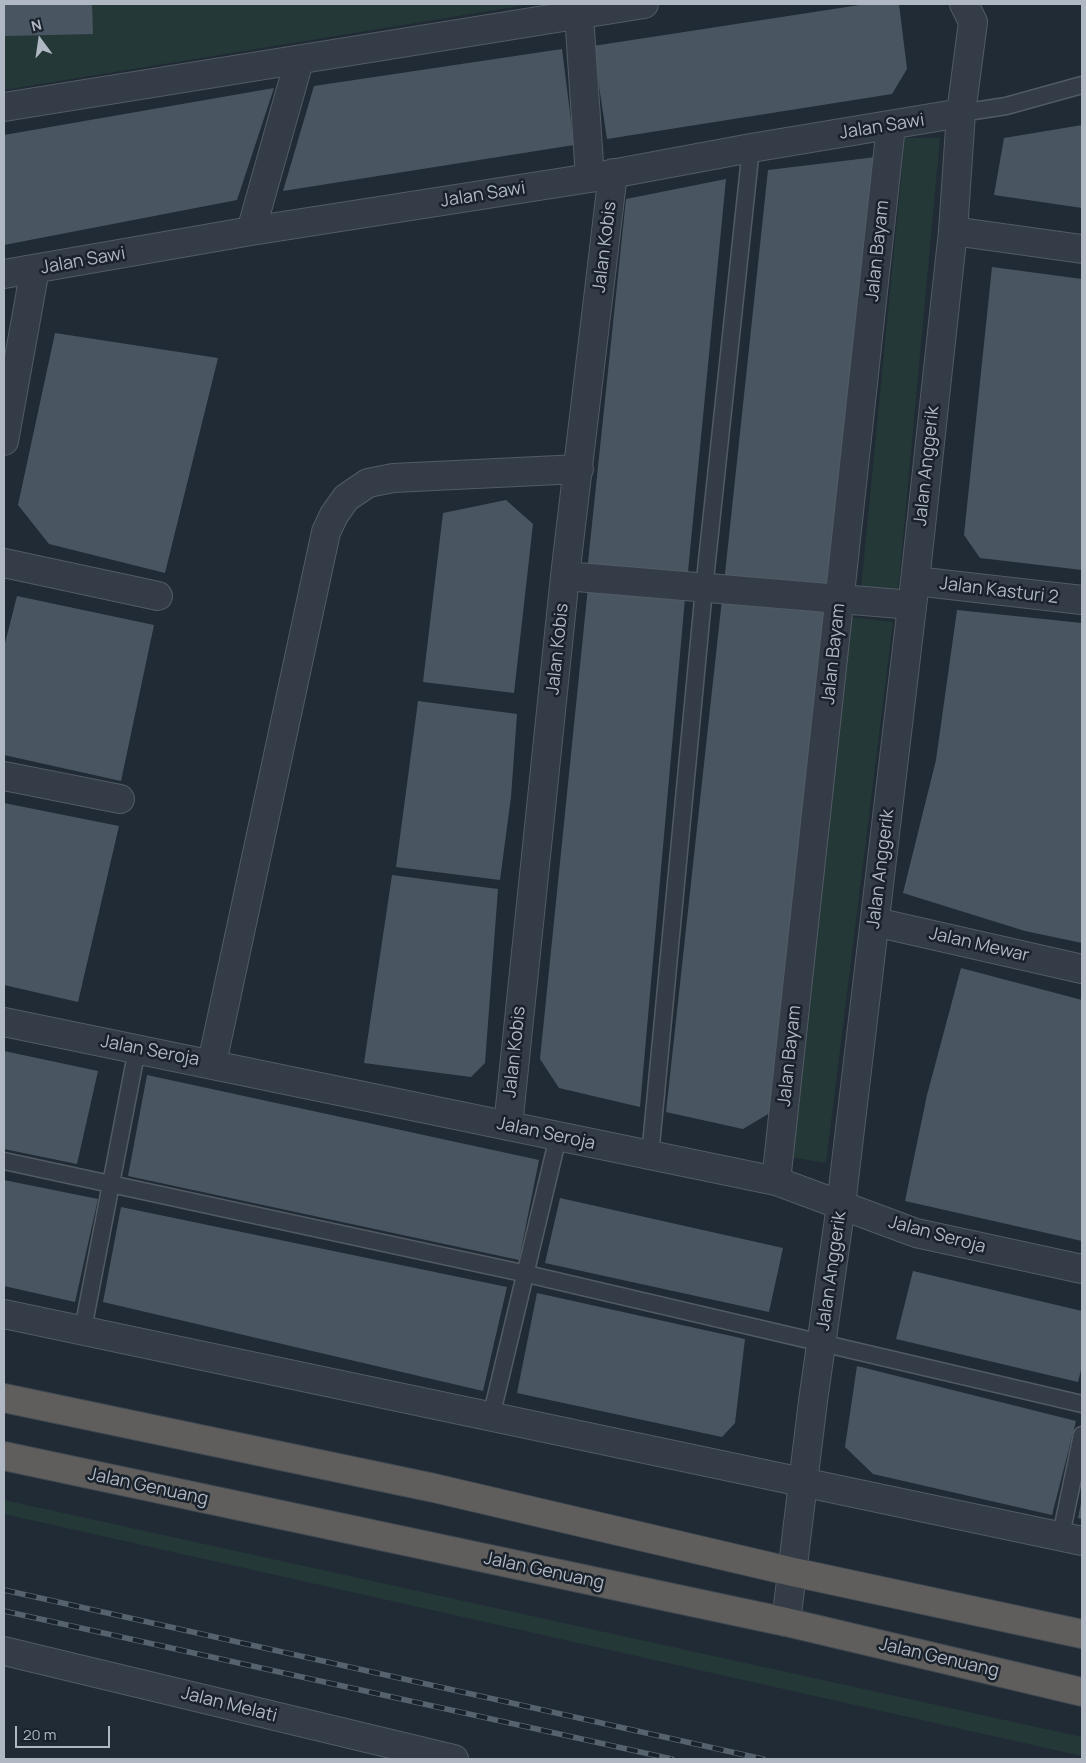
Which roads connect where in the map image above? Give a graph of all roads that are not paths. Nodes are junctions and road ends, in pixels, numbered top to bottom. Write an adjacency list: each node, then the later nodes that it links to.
1 (644, 4): 3 (street)
2 (964, 4): 7 (street, Jalan Anggerik)
3 (579, 14): 4 (street); 10 (street, Jalan Kobis)
4 (299, 61): 6 (street); 11 (street)
5 (1082, 85): 7 (lane)
6 (4, 107)
7 (961, 113): 8 (street, Jalan Sawi); 12 (street, Jalan Anggerik)
8 (892, 126): 9 (street, Jalan Sawi); 23 (street, Jalan Bayam)
9 (751, 148): 10 (street, Jalan Sawi); 20 (lane)
10 (602, 175): 11 (street, Jalan Sawi); 17 (street, Jalan Kobis)
11 (251, 231): 14 (street, Jalan Sawi)
12 (953, 231): 13 (street); 21 (street, Jalan Anggerik)
13 (1082, 249)
14 (36, 269): 15 (street, Jalan Sawi); 16 (street)
15 (4, 274)
16 (4, 441)
17 (579, 469): 19 (street, Jalan Kobis); 31 (street)
18 (4, 563): 22 (street)
19 (565, 576): 20 (street, Jalan Kasturi 2); 32 (street, Jalan Kobis)
20 (704, 589): 23 (street, Jalan Kasturi 2); 34 (lane)
21 (913, 593): 23 (street, Jalan Kasturi 2); 24 (street, Jalan Kasturi 2); 27 (street, Jalan Anggerik)
22 (158, 596)
23 (839, 600): 36 (street, Jalan Bayam)
24 (1082, 600)
25 (4, 776): 26 (street)
26 (120, 799)
27 (875, 922): 28 (street, Jalan Mewar); 38 (street, Jalan Anggerik)
28 (1082, 969)
29 (4, 1022): 30 (street, Jalan Seroja)
30 (137, 1049): 31 (street, Jalan Seroja); 37 (lane)
31 (212, 1063): 32 (street, Jalan Seroja)
32 (508, 1126): 33 (street, Jalan Seroja)
33 (558, 1137): 34 (street, Jalan Seroja); 40 (lane)
34 (650, 1156): 36 (street, Jalan Seroja)
35 (4, 1161): 37 (lane)
36 (776, 1181): 38 (street, Jalan Seroja)
37 (112, 1184): 40 (lane); 42 (lane)
38 (841, 1205): 39 (street, Jalan Seroja); 43 (street, Jalan Anggerik)
39 (1082, 1269)
40 (526, 1274): 43 (lane); 46 (lane)
41 (4, 1314): 42 (street)
42 (83, 1329): 46 (street)
43 (823, 1342): 45 (lane); 49 (street, Jalan Anggerik)
44 (4, 1398): 51 (highway)
45 (1082, 1404)
46 (491, 1417): 49 (street)
47 (1082, 1435): 50 (lane)
48 (4, 1456): 52 (highway, Jalan Genuang)
49 (803, 1481): 50 (street); 51 (street, Jalan Anggerik)
50 (1071, 1538)
51 (794, 1572): 52 (street, Jalan Anggerik); 53 (highway)
52 (786, 1622): 55 (highway, Jalan Genuang)
53 (1082, 1634)
54 (4, 1651): 56 (street, Jalan Melati)
55 (1082, 1692)
56 (405, 1754): 57 (street, Jalan Melati)
57 (454, 1759)

